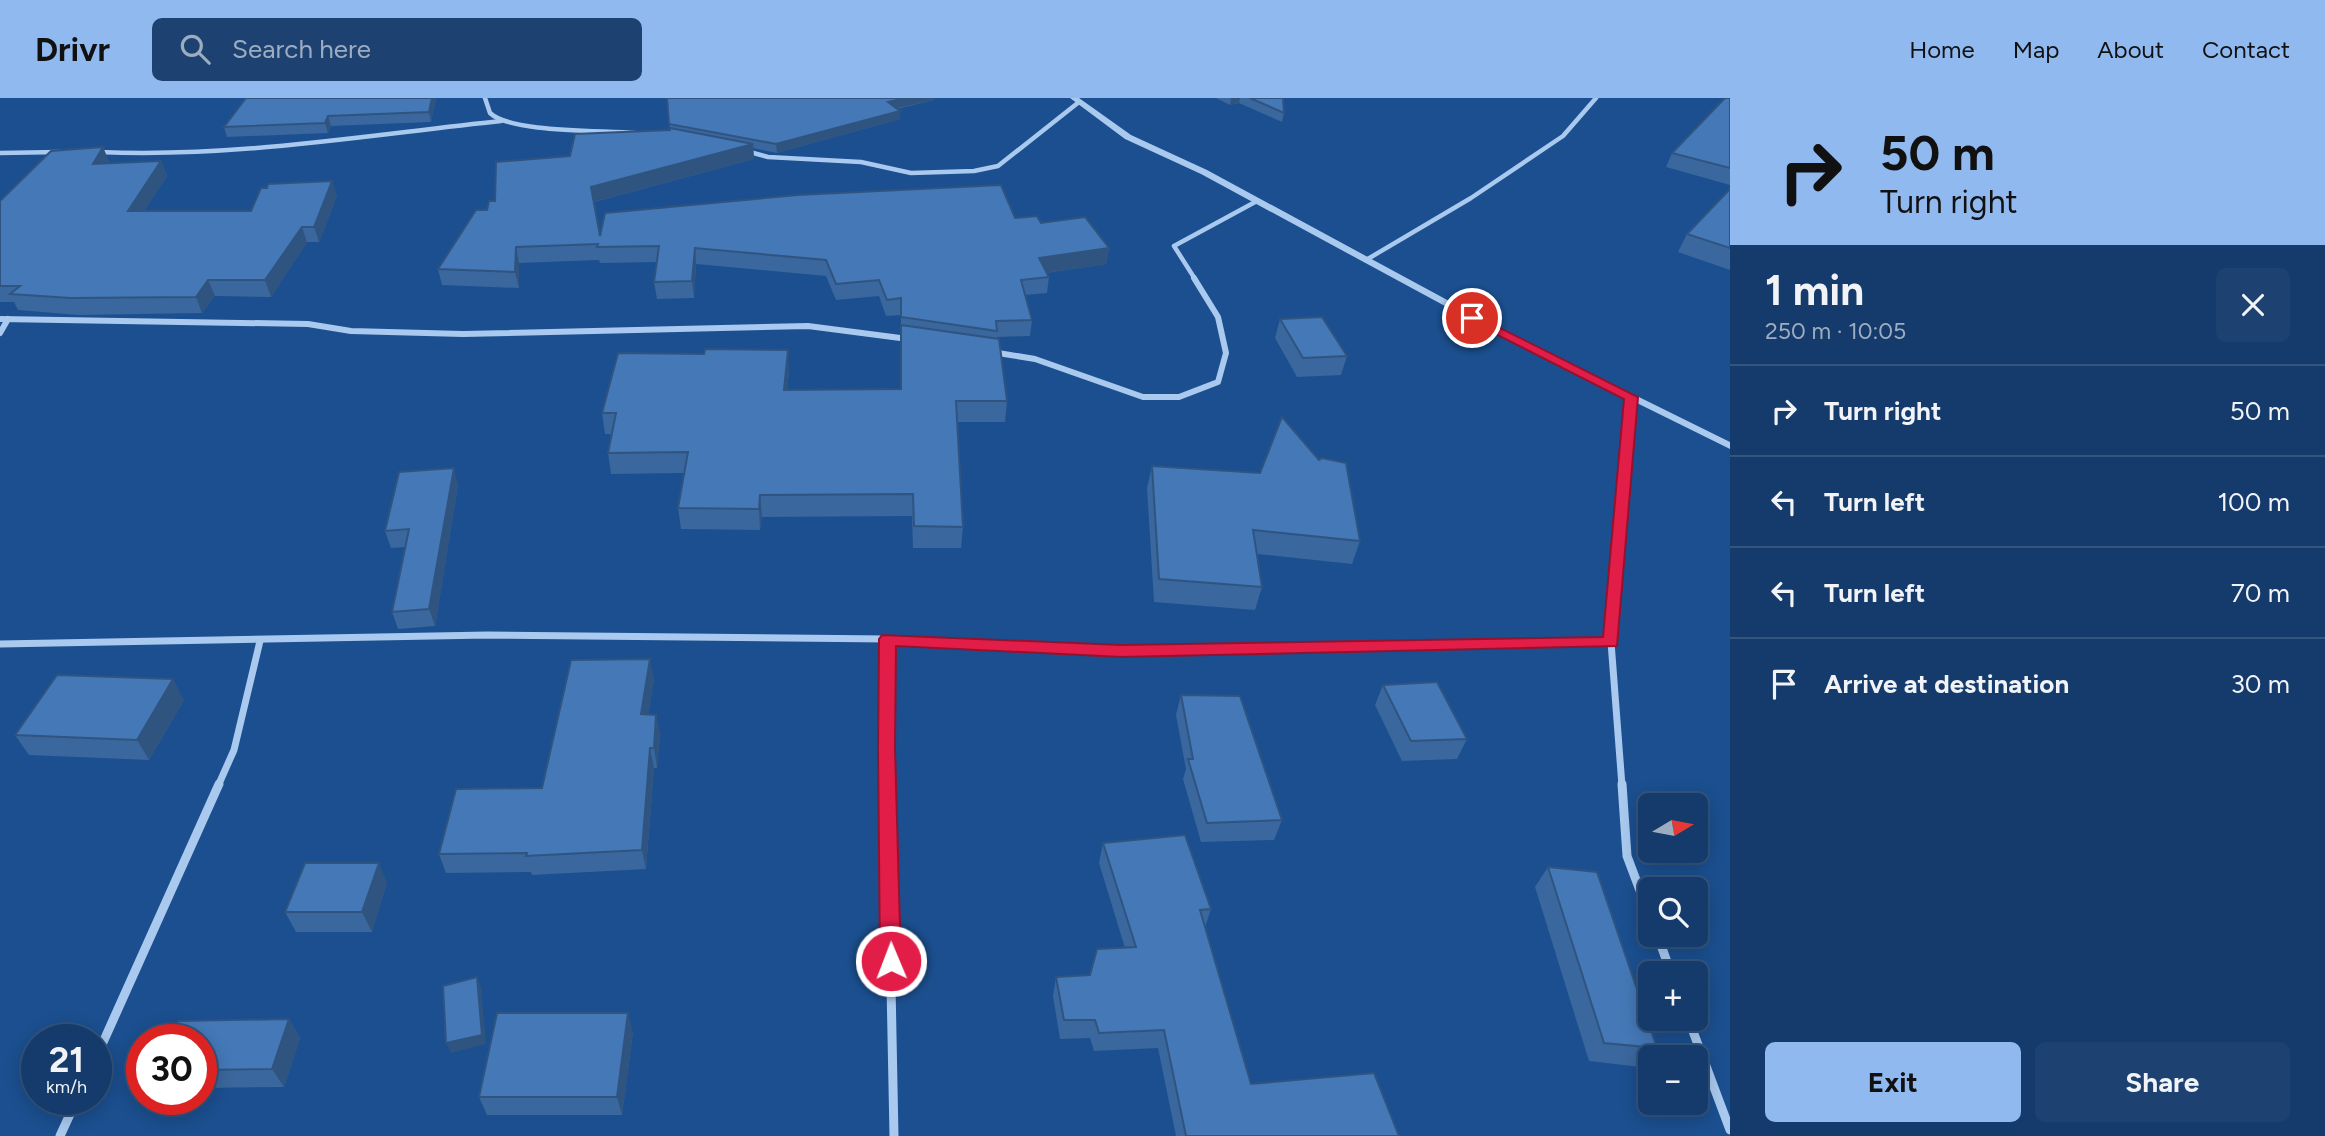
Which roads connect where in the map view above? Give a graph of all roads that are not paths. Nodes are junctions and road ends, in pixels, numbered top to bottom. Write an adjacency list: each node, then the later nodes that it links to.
1 (485, 98): 4 (street)
2 (1596, 98): 11 (street)
3 (1077, 100): 6 (street); 10 (street)
4 (503, 121): 5 (street); 8 (street)
5 (648, 134)
6 (738, 149)
7 (65, 152): 9 (street)
8 (92, 152)
9 (0, 153)
10 (1257, 201): 11 (street); 16 (street)
11 (1366, 260): 17 (street)
12 (0, 319): 13 (street)
13 (8, 319): 14 (street); 15 (street)
14 (0, 333)
15 (910, 340)
16 (985, 351)
17 (1631, 397): 18 (street); 21 (street)
18 (1730, 446)
19 (888, 639): 20 (street); 21 (street); 29 (street)
20 (260, 641): 22 (street); 24 (street)
21 (1611, 642): 23 (street)
22 (0, 644)
23 (1638, 885)
24 (111, 1024)
25 (1693, 1031): 27 (street)
26 (70, 1115): 28 (street)
27 (1730, 1130)
28 (60, 1136)
29 (894, 1136)

